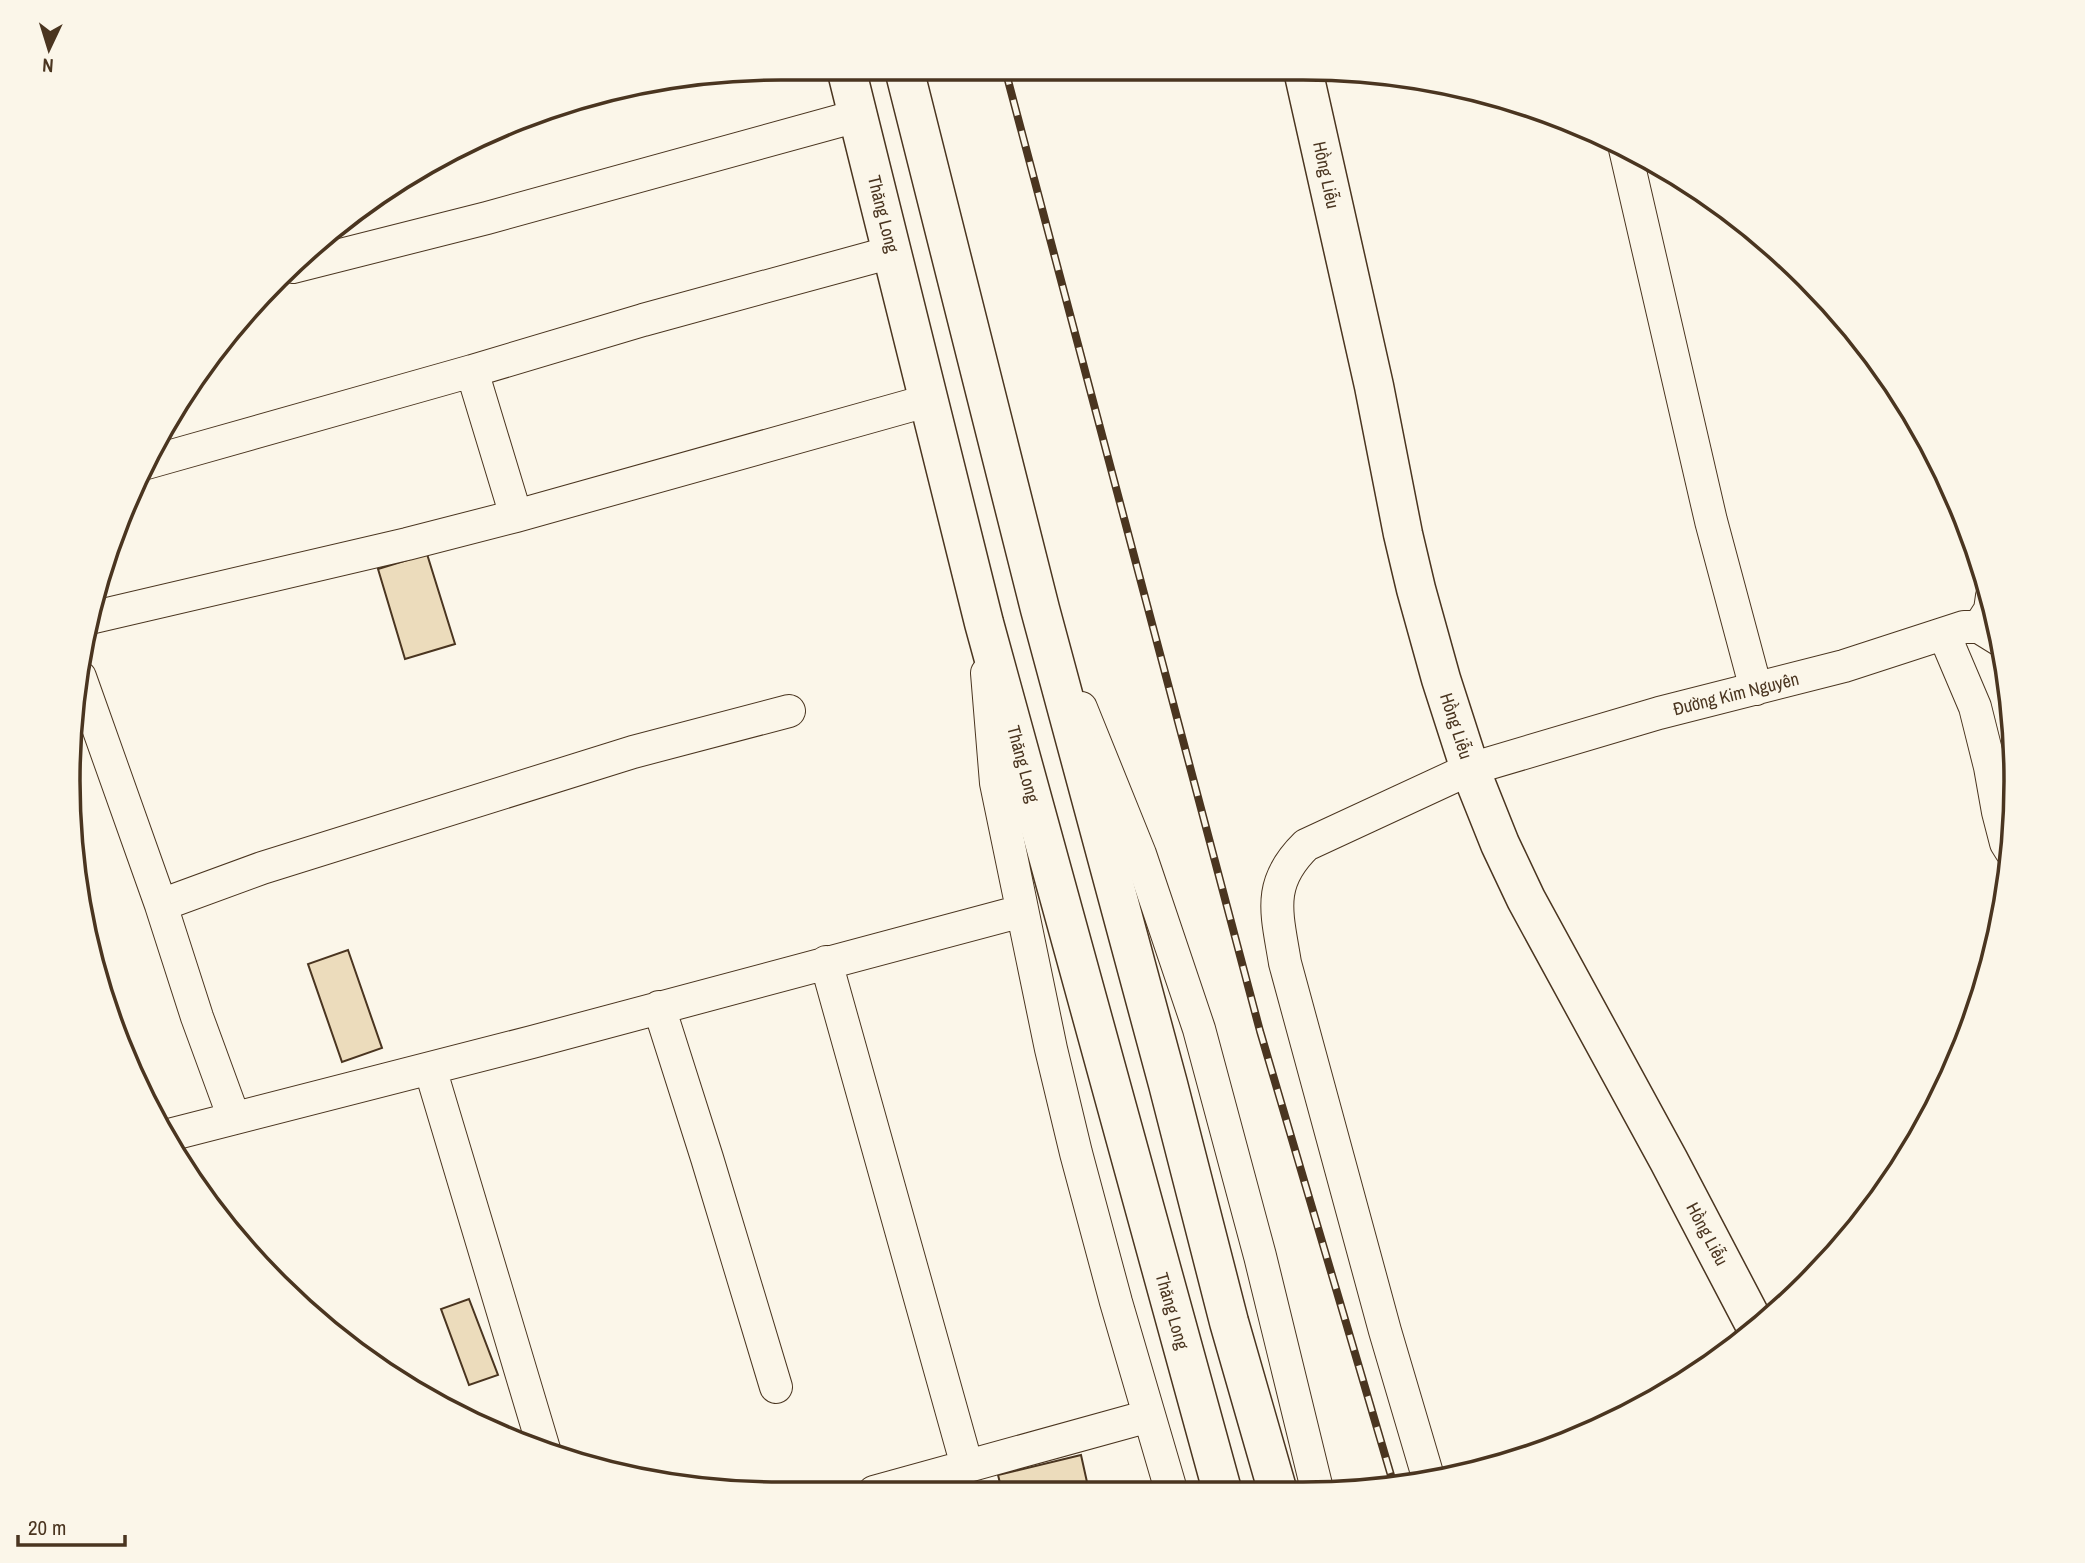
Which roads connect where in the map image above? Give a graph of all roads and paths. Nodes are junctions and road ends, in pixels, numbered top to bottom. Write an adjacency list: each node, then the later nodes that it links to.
1 (849, 80): 4 (main road, Thăng Long)
2 (907, 80): 12 (main road)
3 (1305, 80): 20 (main road, Hồng Liễu)
4 (857, 116): 6 (main road, Thăng Long); 7 (street)
5 (1629, 161): 17 (street)
6 (892, 252): 8 (street); 9 (main road, Thăng Long)
7 (310, 263)
8 (472, 371): 10 (street); 11 (street)
9 (930, 400): 11 (street); 14 (main road, Thăng Long)
10 (159, 459)
11 (516, 516): 13 (street)
12 (1040, 609): 38 (main road); 39 (street)
13 (101, 616)
14 (984, 623): 23 (street); 35 (main road, Thăng Long)
15 (1989, 633): 16 (street, Đường Kim Nguyên)
16 (1944, 634): 17 (street, Đường Kim Nguyên); 21 (street)
17 (1756, 689): 20 (street, Đường Kim Nguyên)
18 (86, 693): 22 (street)
19 (789, 711): 22 (street)
20 (1470, 769): 29 (main road, Hồng Liễu); 34 (street, Đường Kim Nguyên)
21 (2003, 831)
22 (160, 905): 27 (street)
23 (1022, 911): 24 (street); 31 (street)
24 (826, 962): 25 (street); 33 (street)
25 (659, 1007): 26 (street); 30 (street)
26 (430, 1068): 27 (street); 32 (street)
27 (234, 1118): 28 (street)
28 (175, 1133)
29 (1752, 1320)
30 (776, 1387)
31 (1149, 1416): 33 (street); 37 (street)
32 (541, 1439)
33 (967, 1466): 36 (street)
34 (1426, 1471)
35 (1217, 1473)
36 (910, 1482)
37 (1169, 1482)
38 (1275, 1482)
39 (1315, 1482)

